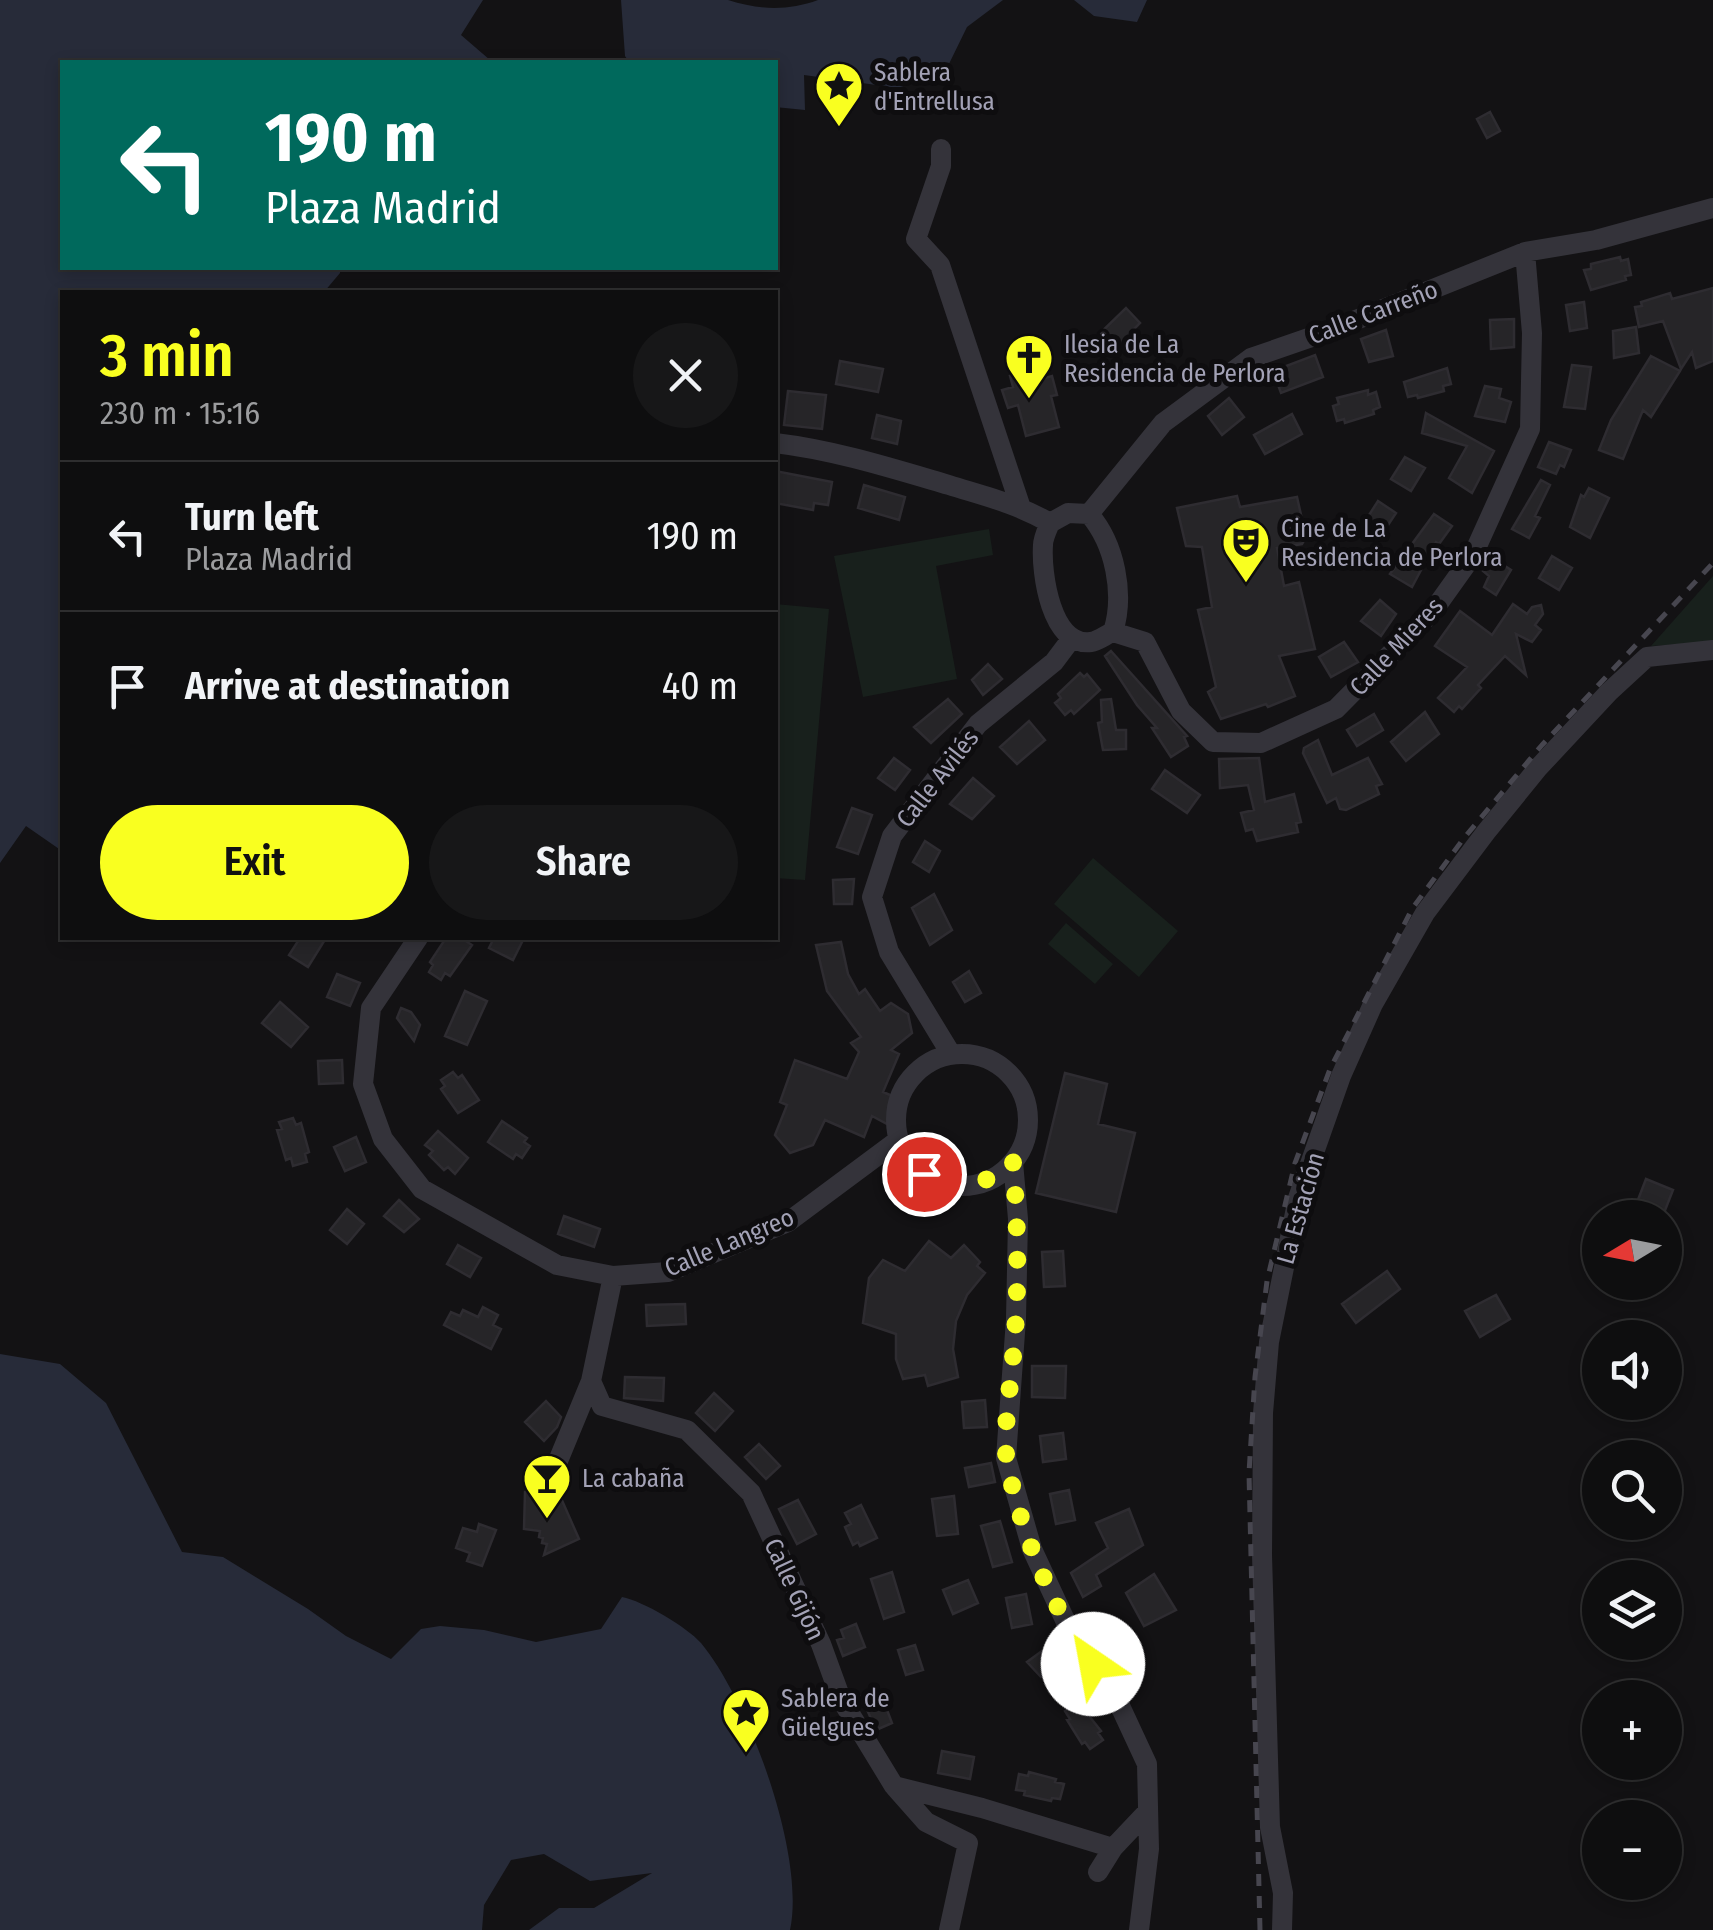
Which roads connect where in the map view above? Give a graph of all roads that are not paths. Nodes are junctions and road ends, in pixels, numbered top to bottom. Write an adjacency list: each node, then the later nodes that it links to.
1 (941, 148): 5 (street)
2 (1713, 208): 3 (street, Calle Carreño)
3 (1525, 252): 6 (street, Calle Carreño); 8 (street, Calle Mieres)
4 (778, 443): 5 (street)
5 (1020, 506): 7 (street)
6 (1089, 514): 7 (street); 8 (street)
7 (1050, 523): 9 (street)
8 (1113, 632): 9 (street)
9 (1072, 638): 12 (street, Calle Avilés)
10 (1713, 650): 24 (street, La Estación)
11 (417, 940): 15 (street, Calle Langreo)
12 (951, 1054): 13 (street); 14 (street)
13 (898, 1141): 14 (street); 15 (street, Calle Langreo)
14 (1013, 1162): 19 (street)
15 (613, 1276): 16 (street)
16 (591, 1382): 17 (street); 18 (street, Calle Gijón)
17 (558, 1461)
18 (894, 1786): 20 (street); 22 (street, Calle Gijón)
19 (1148, 1812): 20 (street); 23 (street)
20 (1113, 1848): 21 (street)
21 (1098, 1872)
22 (949, 1930)
23 (1139, 1930)
24 (1282, 1930)

